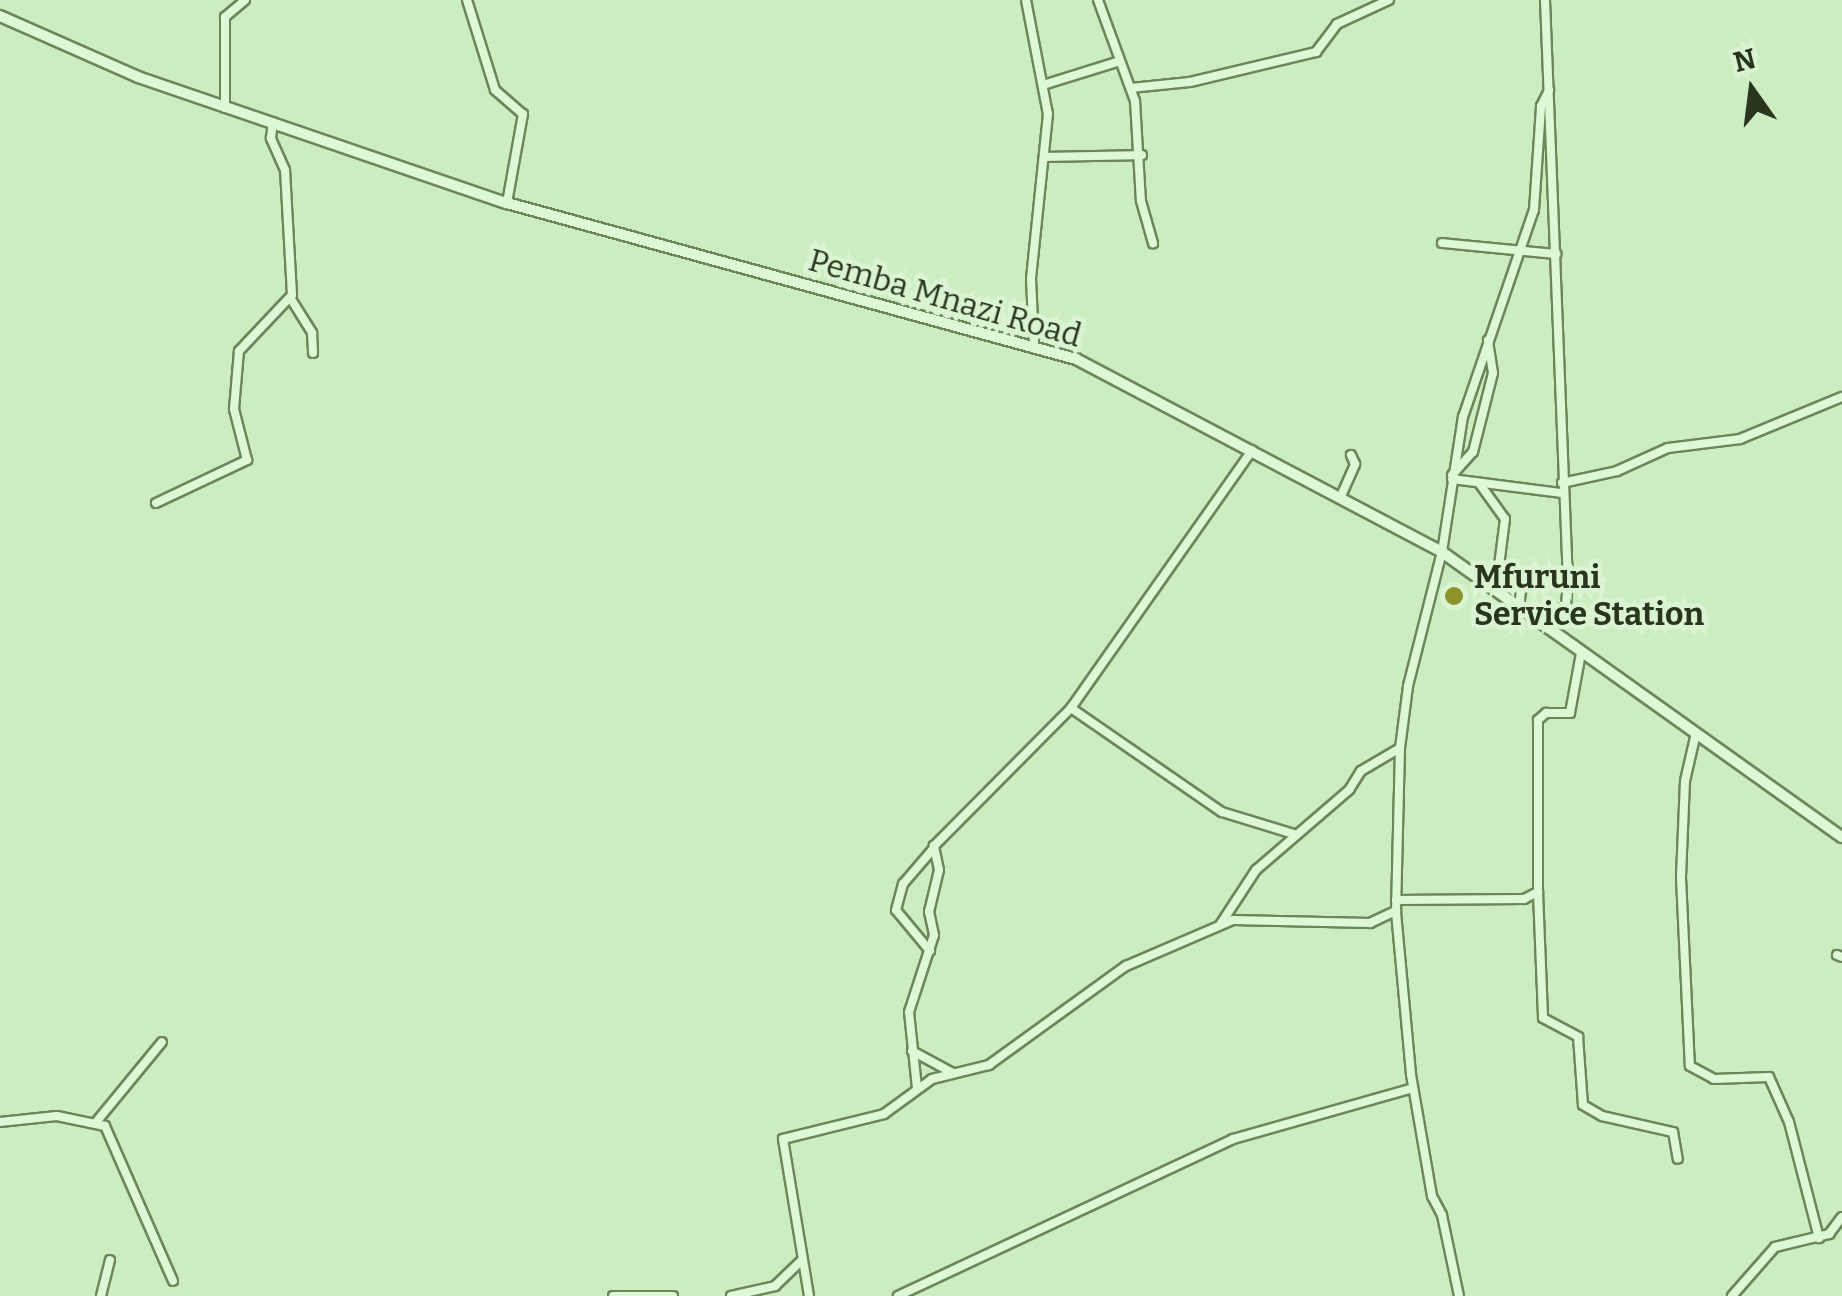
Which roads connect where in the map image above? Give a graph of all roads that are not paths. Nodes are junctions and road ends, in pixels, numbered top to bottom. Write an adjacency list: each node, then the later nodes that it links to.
1 (245, 0): 12 (street)
2 (467, 0): 16 (street)
3 (1026, 0): 9 (street)
4 (1098, 0): 8 (street)
5 (1389, 0): 10 (street)
6 (1545, 0): 11 (street)
7 (0, 16): 12 (main road, Pemba Mnazi Road)
8 (1117, 62): 9 (street); 10 (street)
9 (1043, 86): 15 (street)
10 (1131, 88): 14 (street)
11 (1549, 90): 19 (street); 20 (street)
12 (225, 108): 13 (main road, Pemba Mnazi Road)
13 (274, 122): 16 (main road, Pemba Mnazi Road); 21 (street)
14 (1142, 155): 15 (street); 17 (street)
15 (1047, 157): 23 (street)
16 (507, 203): 23 (main road, Pemba Mnazi Road)
17 (1153, 243)
18 (1442, 243): 19 (street)
19 (1523, 246): 20 (street); 22 (street)
20 (1556, 254): 30 (street)
21 (291, 299): 24 (street); 33 (street)
22 (1488, 336): 28 (street); 28 (street)
23 (1034, 342): 26 (main road, Pemba Mnazi Road)
24 (314, 354)
25 (1842, 398): 30 (street)
26 (1252, 450): 32 (main road, Pemba Mnazi Road); 38 (street)
27 (1351, 455): 32 (street)
28 (1452, 477): 29 (street); 34 (street)
29 (1479, 482): 31 (street); 35 (street)
30 (1562, 482): 31 (street)
31 (1562, 493): 36 (street)
32 (1340, 496): 34 (main road, Pemba Mnazi Road)
33 (156, 503)
34 (1442, 552): 35 (main road, Pemba Mnazi Road); 40 (street)
35 (1519, 608): 36 (main road, Pemba Mnazi Road)
36 (1548, 630): 37 (main road, Pemba Mnazi Road)
37 (1581, 653): 39 (main road, Pemba Mnazi Road); 44 (street)
38 (1071, 708): 41 (street); 43 (street)
39 (1696, 733): 42 (main road, Pemba Mnazi Road); 58 (street)
40 (1400, 748): 41 (street); 45 (street)
41 (1297, 835): 47 (street)
42 (1842, 837)
43 (933, 848): 48 (street); 48 (street)
44 (1538, 892): 45 (street); 56 (street)
45 (1396, 900): 46 (street)
46 (1396, 910): 47 (street); 53 (street)
47 (1220, 925): 51 (street)
48 (930, 951): 50 (street)
49 (162, 1042): 54 (street)
50 (912, 1052): 51 (street); 52 (street)
51 (953, 1073): 52 (street)
52 (917, 1088): 60 (street)
53 (1413, 1088): 67 (street); 68 (street)
54 (97, 1121): 55 (street); 61 (street)
55 (0, 1122)
56 (1678, 1160)
57 (1842, 1216): 58 (street)
58 (1819, 1238): 69 (street)
59 (110, 1260): 62 (street)
60 (802, 1260): 65 (street); 66 (street)
61 (172, 1281)
62 (101, 1296)
63 (613, 1296): 64 (street)
64 (672, 1296)
65 (731, 1296)
66 (809, 1296)
67 (898, 1296)
68 (1459, 1296)
69 (1732, 1296)

